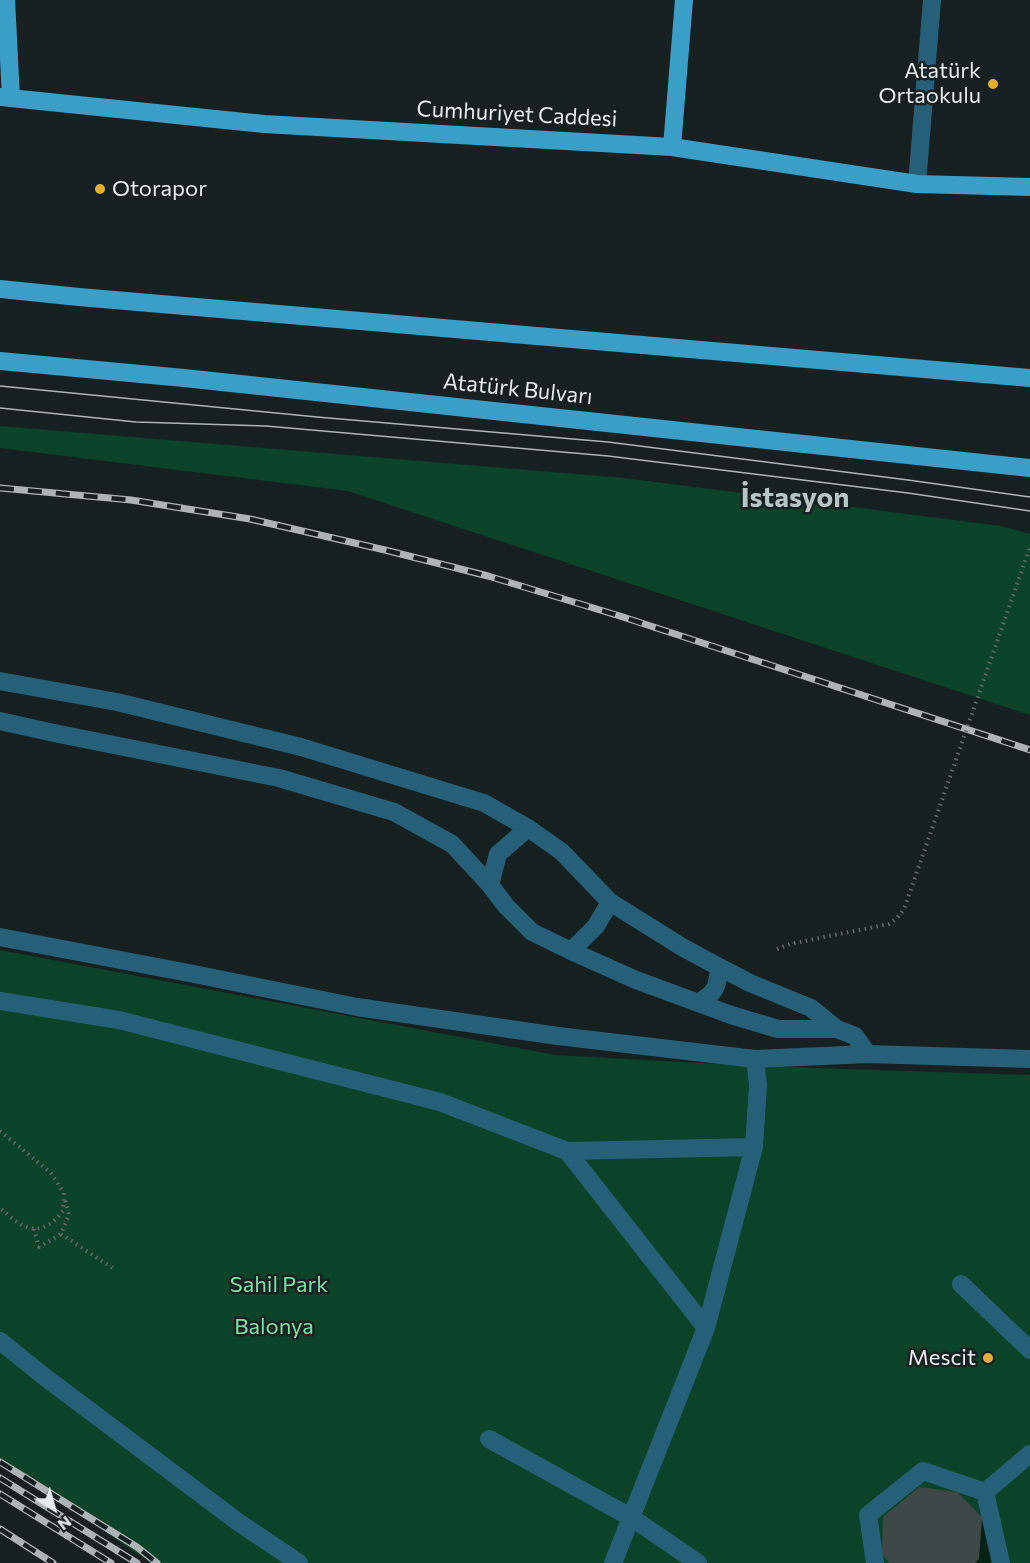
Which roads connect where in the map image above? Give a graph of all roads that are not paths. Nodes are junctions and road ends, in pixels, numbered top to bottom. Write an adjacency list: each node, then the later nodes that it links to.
1 (6, 0): 4 (main road)
2 (684, 0): 5 (main road)
3 (932, 0): 6 (street)
4 (5, 98): 5 (main road, Cumhuriyet Caddesi)
5 (672, 147): 6 (main road, Cumhuriyet Caddesi)
6 (917, 184): 7 (main road, Cumhuriyet Caddesi)
7 (1030, 187)
8 (0, 289): 10 (main road)
9 (0, 361): 11 (main road, Atatürk Bulvarı)
10 (1030, 378)
11 (1030, 468)
12 (0, 681): 14 (street)
13 (0, 721): 15 (street)
14 (528, 828): 15 (street); 16 (street)
15 (490, 885): 18 (street)
16 (610, 902): 18 (street); 19 (street)
17 (0, 937): 24 (street)
18 (571, 951): 21 (street)
19 (719, 967): 21 (street); 22 (street)
20 (0, 1001): 27 (street)
21 (698, 1003): 22 (street)
22 (837, 1029): 23 (street)
23 (868, 1054): 24 (street); 25 (street)
24 (755, 1059): 26 (street)
25 (1030, 1059)
26 (754, 1147): 27 (street); 29 (street)
27 (567, 1151): 29 (street)
28 (961, 1284): 31 (street)
29 (706, 1328): 35 (street)
30 (0, 1341): 36 (street)
31 (1030, 1350)
32 (489, 1439): 35 (street)
33 (1030, 1454): 34 (street)
34 (985, 1492): 39 (street); 40 (street)
35 (632, 1518): 37 (street); 38 (street)
36 (299, 1563)
37 (614, 1563)
38 (698, 1563)
39 (875, 1563)
40 (1001, 1563)

